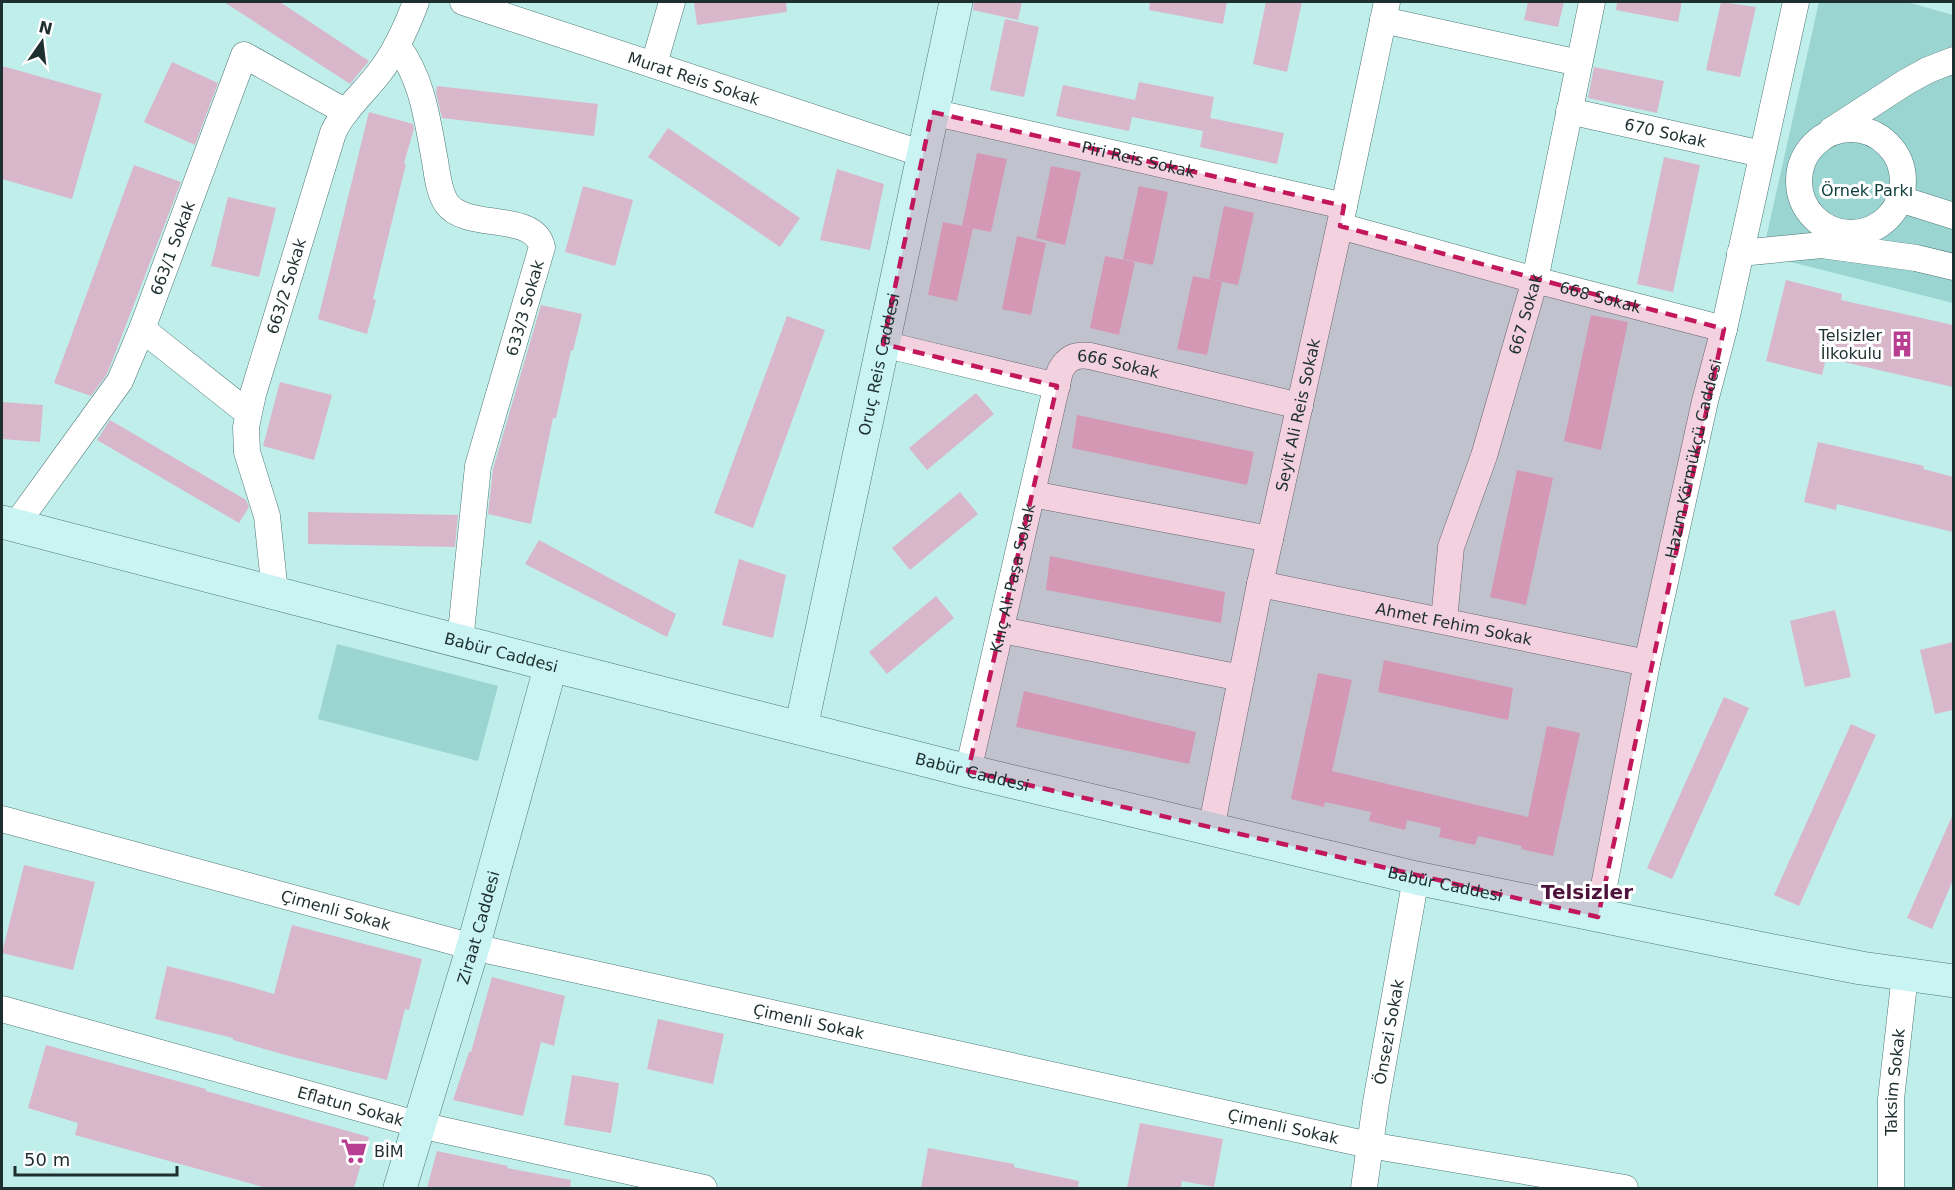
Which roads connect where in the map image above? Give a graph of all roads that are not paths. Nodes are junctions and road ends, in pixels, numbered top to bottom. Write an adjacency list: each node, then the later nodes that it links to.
1 (416, 2): 8 (street, 663/2 Sokak)
2 (463, 2): 11 (street, Murat Reis Sokak)
3 (672, 2): 11 (street)
4 (956, 2): 14 (main road, Oruç Reis Caddesi)
5 (1592, 2): 10 (street, 667 Sokak)
6 (1796, 2): 17 (street, Hazım Körmükçü Caddesi)
7 (1385, 11): 10 (street); 20 (street, Seyit Ali Reis Sokak)
8 (397, 45): 13 (street, 663/2 Sokak); 39 (street, 633/3 Sokak)
9 (1953, 60): 15 (street)
10 (1579, 63): 12 (street, 667 Sokak)
11 (654, 64): 16 (street, Murat Reis Sokak)
12 (1569, 111): 17 (street, 670 Sokak); 25 (street, 667 Sokak)
13 (346, 112): 26 (street, 663/1 Sokak); 31 (street, 663/2 Sokak)
14 (932, 112): 16 (main road, Oruç Reis Caddesi); 20 (street, Piri Reis Sokak)
15 (1826, 134): 18 (street); 19 (street)
16 (923, 154): 28 (main road, Oruç Reis Caddesi)
17 (1762, 154): 23 (street, Hazım Körmükçü Caddesi)
18 (1900, 200): 19 (street); 21 (street)
19 (1812, 215): 22 (street)
20 (1342, 216): 25 (street, 668 Sokak); 30 (street, Seyit Ali Reis Sokak)
21 (1953, 216)
22 (1822, 245): 23 (street); 24 (street)
23 (1740, 253): 27 (street, Hazım Körmükçü Caddesi)
24 (1953, 267)
25 (1535, 280): 27 (street, 668 Sokak); 37 (street, 667 Sokak)
26 (142, 329): 31 (street); 33 (street, 663/1 Sokak)
27 (1724, 329): 40 (street, Hazım Körmükçü Caddesi)
28 (883, 344): 29 (street, 666 Sokak); 43 (main road, Oruç Reis Caddesi)
29 (1057, 386): 30 (street, 666 Sokak); 32 (street, Kılıç Ali Paşa Sokak)
30 (1300, 406): 34 (street, Seyit Ali Reis Sokak)
31 (248, 413): 36 (street, 663/2 Sokak)
32 (1032, 494): 34 (street); 38 (street, Kılıç Ali Paşa Sokak)
33 (8, 524): 36 (main road, Babür Caddesi)
34 (1270, 539): 35 (street, Seyit Ali Reis Sokak)
35 (1260, 584): 37 (street, Ahmet Fehim Sokak); 42 (street, Seyit Ali Reis Sokak)
36 (275, 593): 39 (main road, Babür Caddesi)
37 (1444, 620): 40 (street, Ahmet Fehim Sokak)
38 (1002, 630): 42 (street); 44 (street, Kılıç Ali Paşa Sokak)
39 (460, 642): 41 (main road, Babür Caddesi)
40 (1647, 663): 48 (street, Hazım Körmükçü Caddesi)
41 (551, 665): 43 (main road, Babür Caddesi); 49 (main road, Ziraat Caddesi)
42 (1241, 678): 46 (street, Seyit Ali Reis Sokak)
43 (801, 728): 44 (main road, Babür Caddesi)
44 (968, 771): 46 (main road, Babür Caddesi)
45 (2, 819): 49 (street, Çimenli Sokak)
46 (1211, 829): 47 (main road, Babür Caddesi)
47 (1416, 878): 48 (main road, Babür Caddesi); 54 (street, Önsezi Sokak)
48 (1598, 917): 50 (main road, Babür Caddesi)
49 (473, 947): 53 (main road, Ziraat Caddesi); 54 (street, Çimenli Sokak)
50 (1905, 975): 51 (main road, Babür Caddesi); 59 (street, Taksim Sokak)
51 (1953, 981)
52 (2, 1009): 53 (street, Eflatun Sokak)
53 (420, 1125): 55 (main road, Ziraat Caddesi); 56 (street, Eflatun Sokak)
54 (1370, 1146): 57 (street, Önsezi Sokak); 58 (street, Çimenli Sokak)
55 (400, 1188)
56 (704, 1188)
57 (1364, 1188)
58 (1625, 1188)
59 (1890, 1188)

